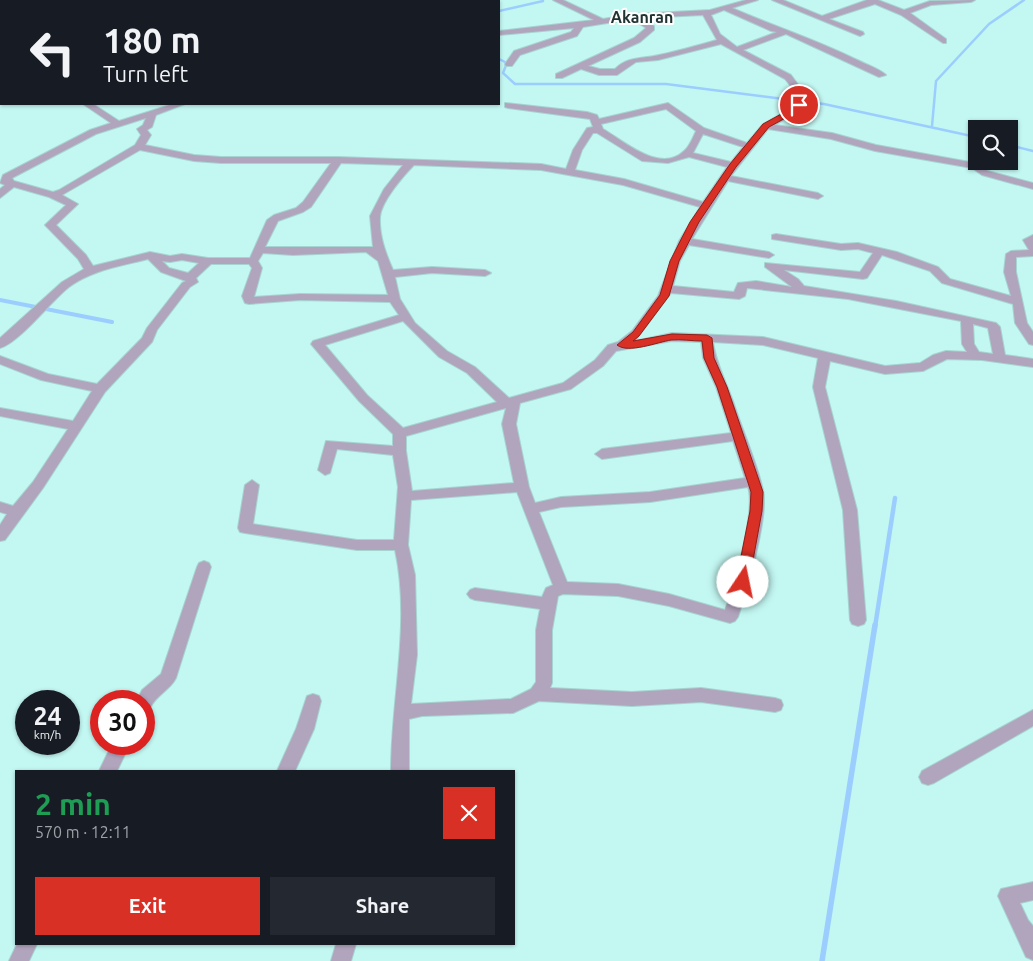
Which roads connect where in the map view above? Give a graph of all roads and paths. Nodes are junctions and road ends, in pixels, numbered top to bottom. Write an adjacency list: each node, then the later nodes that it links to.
1 (557, 0): 11 (street)
2 (754, 0): 6 (street)
3 (776, 0): 10 (street)
4 (970, 0): 8 (street)
5 (872, 1): 8 (street); 10 (street)
6 (725, 8): 7 (street); 13 (street)
7 (710, 12): 9 (street); 16 (street)
8 (904, 13): 17 (street)
9 (633, 16): 11 (street); 20 (street)
10 (823, 18): 15 (street)
11 (604, 22): 12 (street)
12 (580, 25): 14 (street); 19 (street)
13 (784, 32): 18 (street); 21 (street)
14 (500, 33)
15 (860, 34)
16 (722, 41): 18 (street); 20 (street)
17 (943, 41)
18 (736, 50): 29 (street)
19 (509, 64)
20 (580, 66): 22 (street)
21 (882, 75)
22 (559, 76)
23 (89, 105): 27 (street)
24 (178, 105): 26 (street)
25 (508, 105): 28 (street)
26 (152, 114): 27 (street); 32 (street)
27 (118, 124): 40 (street)
28 (598, 126): 30 (street); 33 (street); 37 (street)
29 (766, 126): 31 (street); 41 (street)
30 (701, 130): 31 (street); 33 (street)
31 (749, 146): 36 (street)
32 (139, 147): 34 (street); 44 (street)
33 (688, 154): 36 (street)
34 (338, 160): 35 (street); 51 (street)
35 (411, 163): 37 (street); 56 (street)
36 (733, 166): 38 (street)
37 (570, 172): 46 (street)
38 (726, 178): 42 (street); 46 (street)
39 (0, 180): 40 (street)
40 (11, 184): 43 (street); 44 (street)
41 (1033, 186)
42 (793, 192): 45 (street)
43 (0, 195)
44 (53, 195): 59 (street)
45 (814, 198)
46 (706, 206): 49 (street)
47 (776, 237): 52 (street)
48 (1033, 238): 50 (street)
49 (684, 241): 55 (street); 63 (street)
50 (1033, 248)
51 (260, 250): 56 (street); 57 (street)
52 (879, 251): 64 (street); 66 (street)
53 (1033, 253): 66 (street)
54 (150, 255): 58 (street); 59 (street); 62 (street)
55 (769, 255)
56 (383, 260): 61 (street)
57 (253, 261): 58 (street); 65 (street)
58 (208, 262): 62 (street)
59 (90, 270): 71 (street)
60 (485, 273): 61 (street)
61 (389, 274): 65 (street)
62 (190, 277): 78 (street)
63 (668, 289): 64 (street); 72 (street)
64 (814, 291): 68 (street)
65 (394, 299): 79 (street)
66 (1018, 302): 70 (street)
67 (402, 318): 82 (street)
68 (967, 319): 74 (street); 75 (street)
69 (707, 338): 72 (street); 73 (street); 83 (street)
70 (1033, 341)
71 (0, 344)
72 (622, 345): 79 (street)
73 (825, 356): 74 (street); 100 (street)
74 (975, 356): 75 (street)
75 (1000, 359): 77 (street)
76 (0, 360): 78 (street)
77 (1033, 363)
78 (100, 389): 81 (street)
79 (511, 403): 82 (street); 89 (street)
80 (0, 412): 81 (street)
81 (74, 426): 93 (street)
82 (400, 433): 84 (street)
83 (738, 436): 85 (street); 87 (street)
84 (399, 451): 86 (street); 90 (street)
85 (602, 454)
86 (325, 470)
87 (754, 481): 92 (street); 97 (street)
88 (252, 484): 95 (street)
89 (522, 487): 90 (street); 92 (street)
90 (404, 496): 95 (street)
91 (0, 507): 93 (street)
92 (532, 509): 97 (street)
93 (16, 512): 94 (street)
94 (0, 536)
95 (401, 545): 105 (street)
96 (204, 567): 101 (street)
97 (562, 588): 99 (street)
98 (475, 594): 99 (street)
99 (550, 604): 102 (street)
100 (858, 620)
101 (154, 690)
102 (537, 694): 104 (street); 105 (street)
103 (313, 701): 109 (street)
104 (775, 705)
105 (401, 713): 110 (street)
106 (1033, 717): 111 (street)
107 (116, 755): 108 (street)
108 (108, 770)
109 (286, 770)
110 (400, 770)
111 (928, 777)
112 (1033, 891): 115 (street)
113 (27, 945): 116 (street)
114 (346, 945): 117 (street)
115 (1033, 950)
116 (19, 961)
117 (341, 961)

